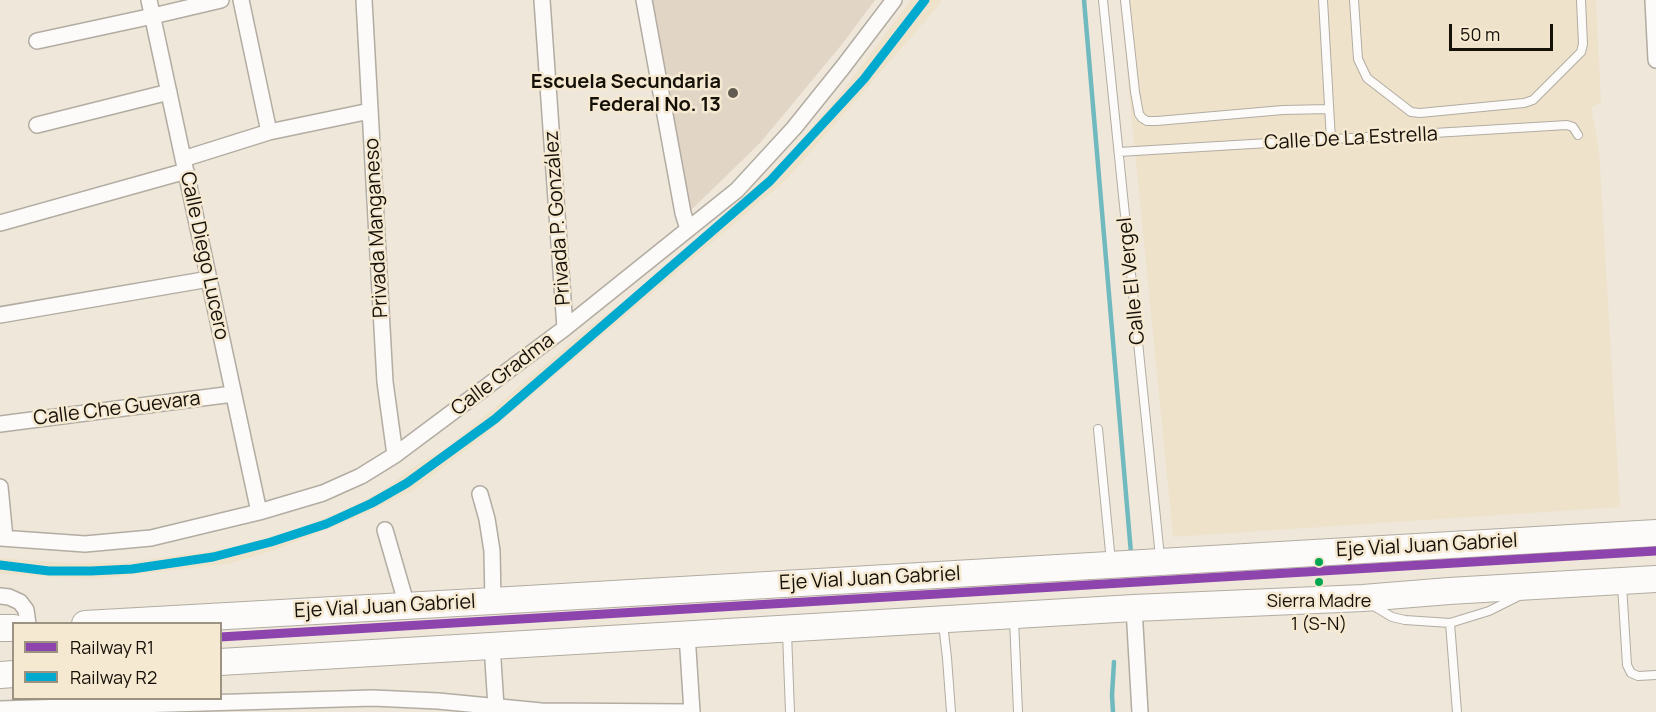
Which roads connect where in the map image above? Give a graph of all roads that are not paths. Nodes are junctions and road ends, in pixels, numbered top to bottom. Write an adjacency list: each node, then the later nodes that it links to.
1 (149, 0): 14 (street, Calle Diego Lucero)
2 (221, 0): 14 (street)
3 (241, 0): 21 (street)
4 (364, 0): 19 (street, Privada Manganeso)
5 (543, 0): 30 (street, Privada P. González)
6 (644, 0): 27 (street)
7 (894, 0): 27 (street, Calle Gradma)
8 (1103, 0): 24 (lane, Calle El Vergel)
9 (1125, 0): 18 (lane)
10 (1323, 0): 18 (lane)
11 (1354, 0): 12 (lane)
12 (1581, 0)
13 (1653, 0): 16 (street)
14 (153, 16): 15 (street); 17 (street, Calle Diego Lucero)
15 (37, 41)
16 (1656, 60)
17 (169, 92): 20 (street); 25 (street, Calle Diego Lucero)
18 (1329, 109): 23 (lane)
19 (370, 111): 21 (street); 34 (street, Privada Manganeso)
20 (38, 125)
21 (269, 132): 25 (street)
22 (1578, 135): 23 (lane, Calle De La Estrella)
23 (1331, 140): 24 (lane, Calle De La Estrella)
24 (1119, 152): 41 (lane, Calle El Vergel)
25 (184, 165): 26 (street); 28 (street, Calle Diego Lucero)
26 (0, 223)
27 (688, 229): 30 (street, Calle Gradma)
28 (209, 279): 29 (street); 31 (street, Calle Diego Lucero)
29 (0, 315)
30 (565, 328): 34 (street, Calle Gradma)
31 (234, 394): 32 (street, Calle Che Guevara); 37 (street, Calle Diego Lucero)
32 (0, 424)
33 (1098, 429): 42 (lane)
34 (395, 455): 37 (street, Calle Gradma)
35 (0, 487): 40 (street)
36 (480, 494): 48 (street)
37 (259, 512): 40 (street, Calle Gradma)
38 (385, 530): 49 (street)
39 (1656, 533): 41 (main road, Eje Vial Juan Gabriel)
40 (2, 538)
41 (1160, 562): 42 (main road, Eje Vial Juan Gabriel)
42 (1112, 565): 48 (main road, Eje Vial Juan Gabriel)
43 (1656, 579): 44 (main road)
44 (1622, 581): 45 (main road); 60 (lane)
45 (1536, 586): 47 (main road); 55 (lane)
46 (0, 596): 53 (street)
47 (1364, 598): 50 (main road); 55 (lane)
48 (493, 601): 49 (main road, Eje Vial Juan Gabriel)
49 (407, 606): 54 (main road, Eje Vial Juan Gabriel)
50 (1134, 608): 51 (main road); 71 (street)
51 (1013, 615): 52 (main road); 70 (lane)
52 (943, 619): 56 (main road); 69 (lane)
53 (28, 622)
54 (121, 622)
55 (1450, 623): 72 (lane)
56 (786, 628): 57 (main road); 68 (lane)
57 (687, 634): 58 (main road); 67 (street)
58 (492, 645): 59 (main road); 62 (street)
59 (222, 662)
60 (1656, 675)
61 (336, 706): 62 (street); 64 (street)
62 (496, 707): 65 (street)
63 (0, 709): 64 (street)
64 (18, 710)
65 (541, 711): 66 (street)
66 (687, 712)
67 (692, 712)
68 (790, 712)
69 (951, 712)
70 (1018, 712)
71 (1140, 712)
72 (1457, 712)

